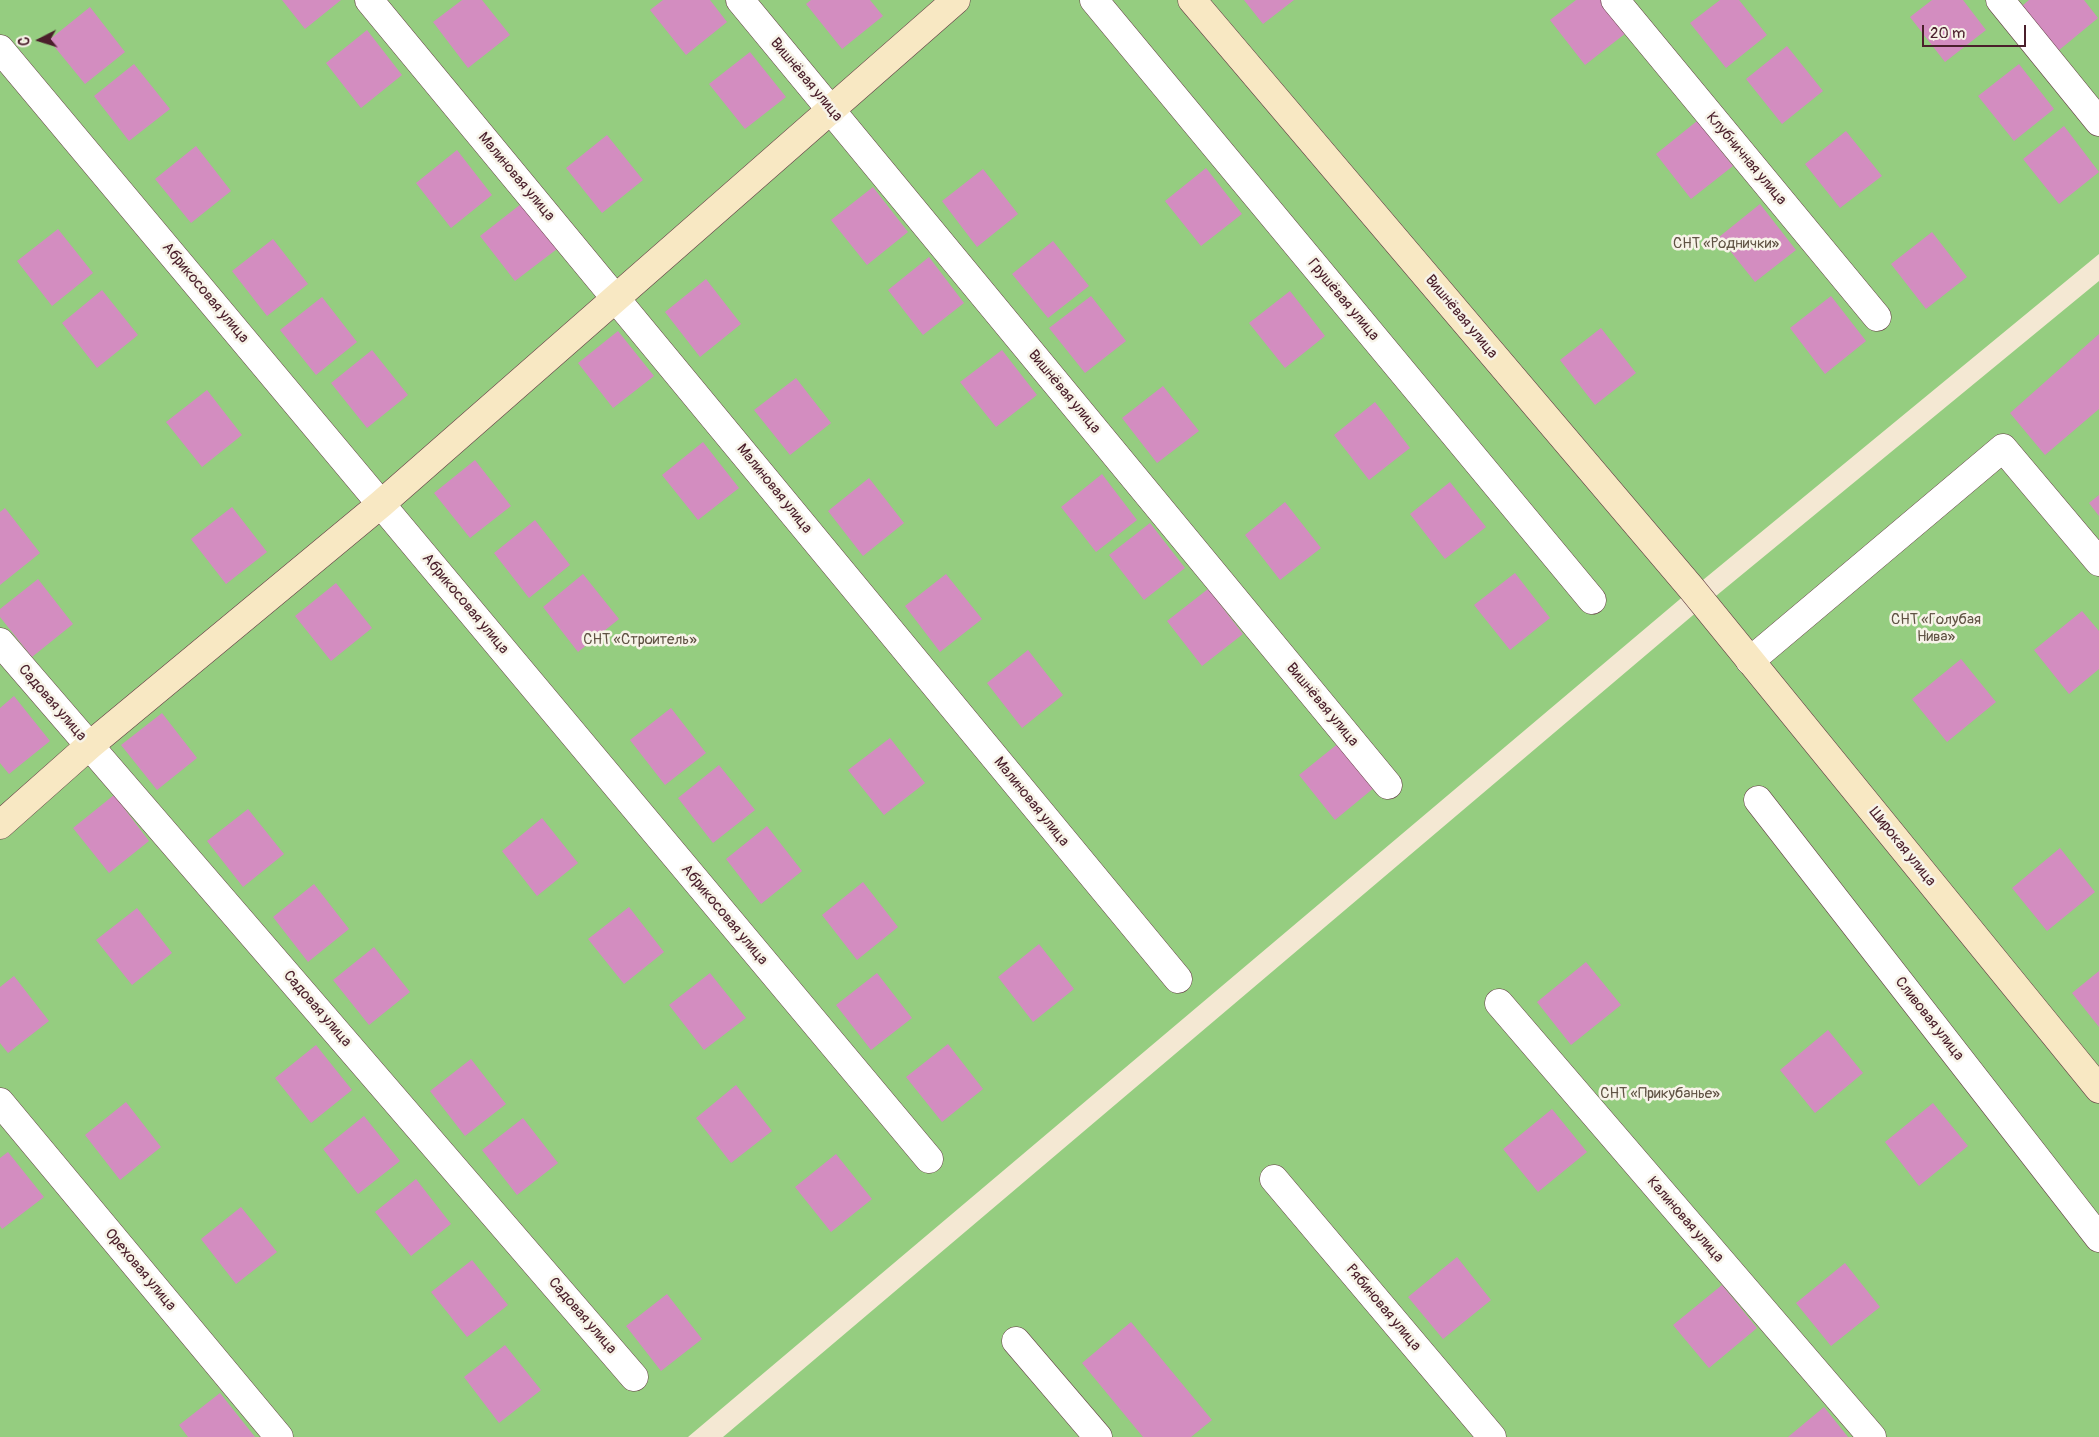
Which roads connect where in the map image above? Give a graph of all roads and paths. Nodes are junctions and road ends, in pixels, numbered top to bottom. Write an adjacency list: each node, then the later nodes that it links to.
1 (369, 0): 11 (street, Малиновая улица)
2 (740, 0): 9 (street, Вишнёвая улица)
3 (956, 0): 9 (street)
4 (1094, 0): 16 (street, Грушёвая улица)
5 (1192, 0): 15 (street, Вишнёвая улица)
6 (1615, 0): 12 (street, Клубничная улица)
7 (2000, 0): 10 (street)
8 (0, 49): 13 (street, Абрикосовая улица)
9 (830, 108): 11 (street); 20 (street, Вишнёвая улица)
10 (2099, 122)
11 (616, 297): 13 (street); 23 (street, Малиновая улица)
12 (1877, 317)
13 (381, 504): 19 (street); 27 (street, Абрикосовая улица)
14 (2099, 562): 18 (street)
15 (1698, 597): 18 (street, Широкая улица)
16 (1592, 600)
17 (0, 642): 19 (street, Садовая улица)
18 (1750, 661): 25 (street, Широкая улица)
19 (89, 746): 22 (street); 31 (street, Садовая улица)
20 (1388, 785)
21 (1758, 800): 29 (street, Сливовая улица)
22 (0, 825)
23 (1178, 979)
24 (1499, 1003): 35 (street, Калиновая улица)
25 (2099, 1089)
26 (0, 1102): 32 (street, Ореховая улица)
27 (929, 1159)
28 (1274, 1179): 34 (street, Рябиновая улица)
29 (2099, 1238)
30 (1016, 1341): 33 (street)
31 (634, 1376)
32 (279, 1437)
33 (1098, 1437)
34 (1492, 1437)
35 (1872, 1437)

